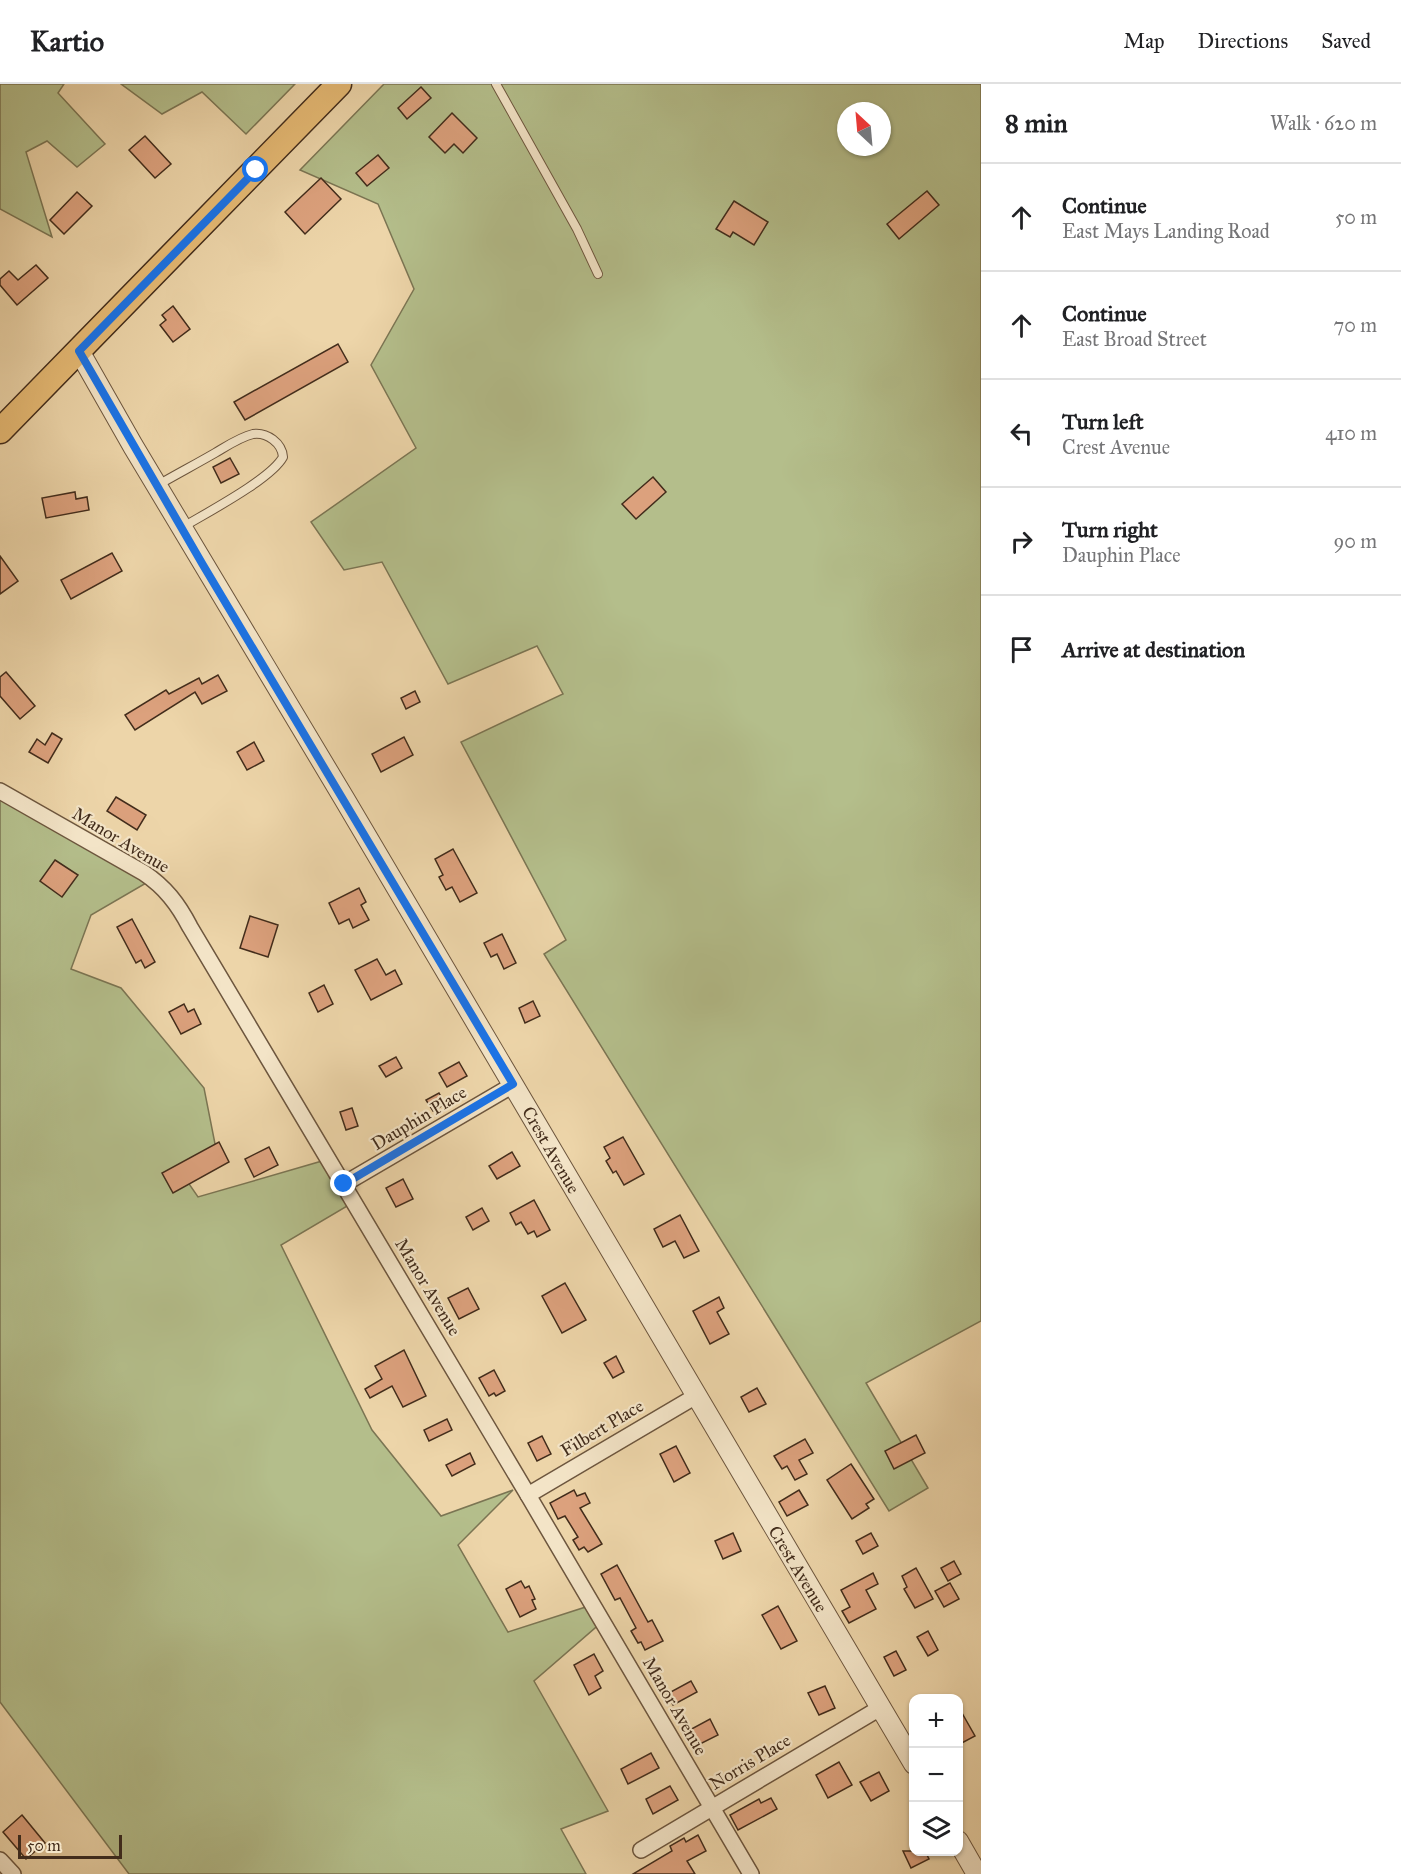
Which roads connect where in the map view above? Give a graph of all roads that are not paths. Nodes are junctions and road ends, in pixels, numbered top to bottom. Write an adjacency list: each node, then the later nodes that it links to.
1 (339, 84): 4 (main road)
2 (496, 84): 3 (lane)
3 (598, 274)
4 (79, 351): 5 (main road); 6 (street, Crest Avenue)
5 (0, 431)
6 (157, 486): 7 (street, Crest Avenue); 7 (lane)
7 (182, 528): 9 (street, Crest Avenue)
8 (0, 791): 10 (street, Manor Avenue)
9 (513, 1084): 10 (street, Dauphin Place); 11 (street, Crest Avenue)
10 (344, 1184): 12 (street, Manor Avenue)
11 (696, 1396): 12 (street, Filbert Place); 13 (street, Crest Avenue)
12 (528, 1495): 15 (street, Manor Avenue)
13 (880, 1708): 14 (street, Crest Avenue); 15 (street, Norris Place)
14 (909, 1756)
15 (712, 1808): 16 (street, Norris Place); 20 (street, Manor Avenue)
16 (641, 1850)
17 (963, 1850): 21 (street)
18 (0, 1860): 19 (street)
19 (13, 1874)
20 (750, 1874)
21 (977, 1874)

